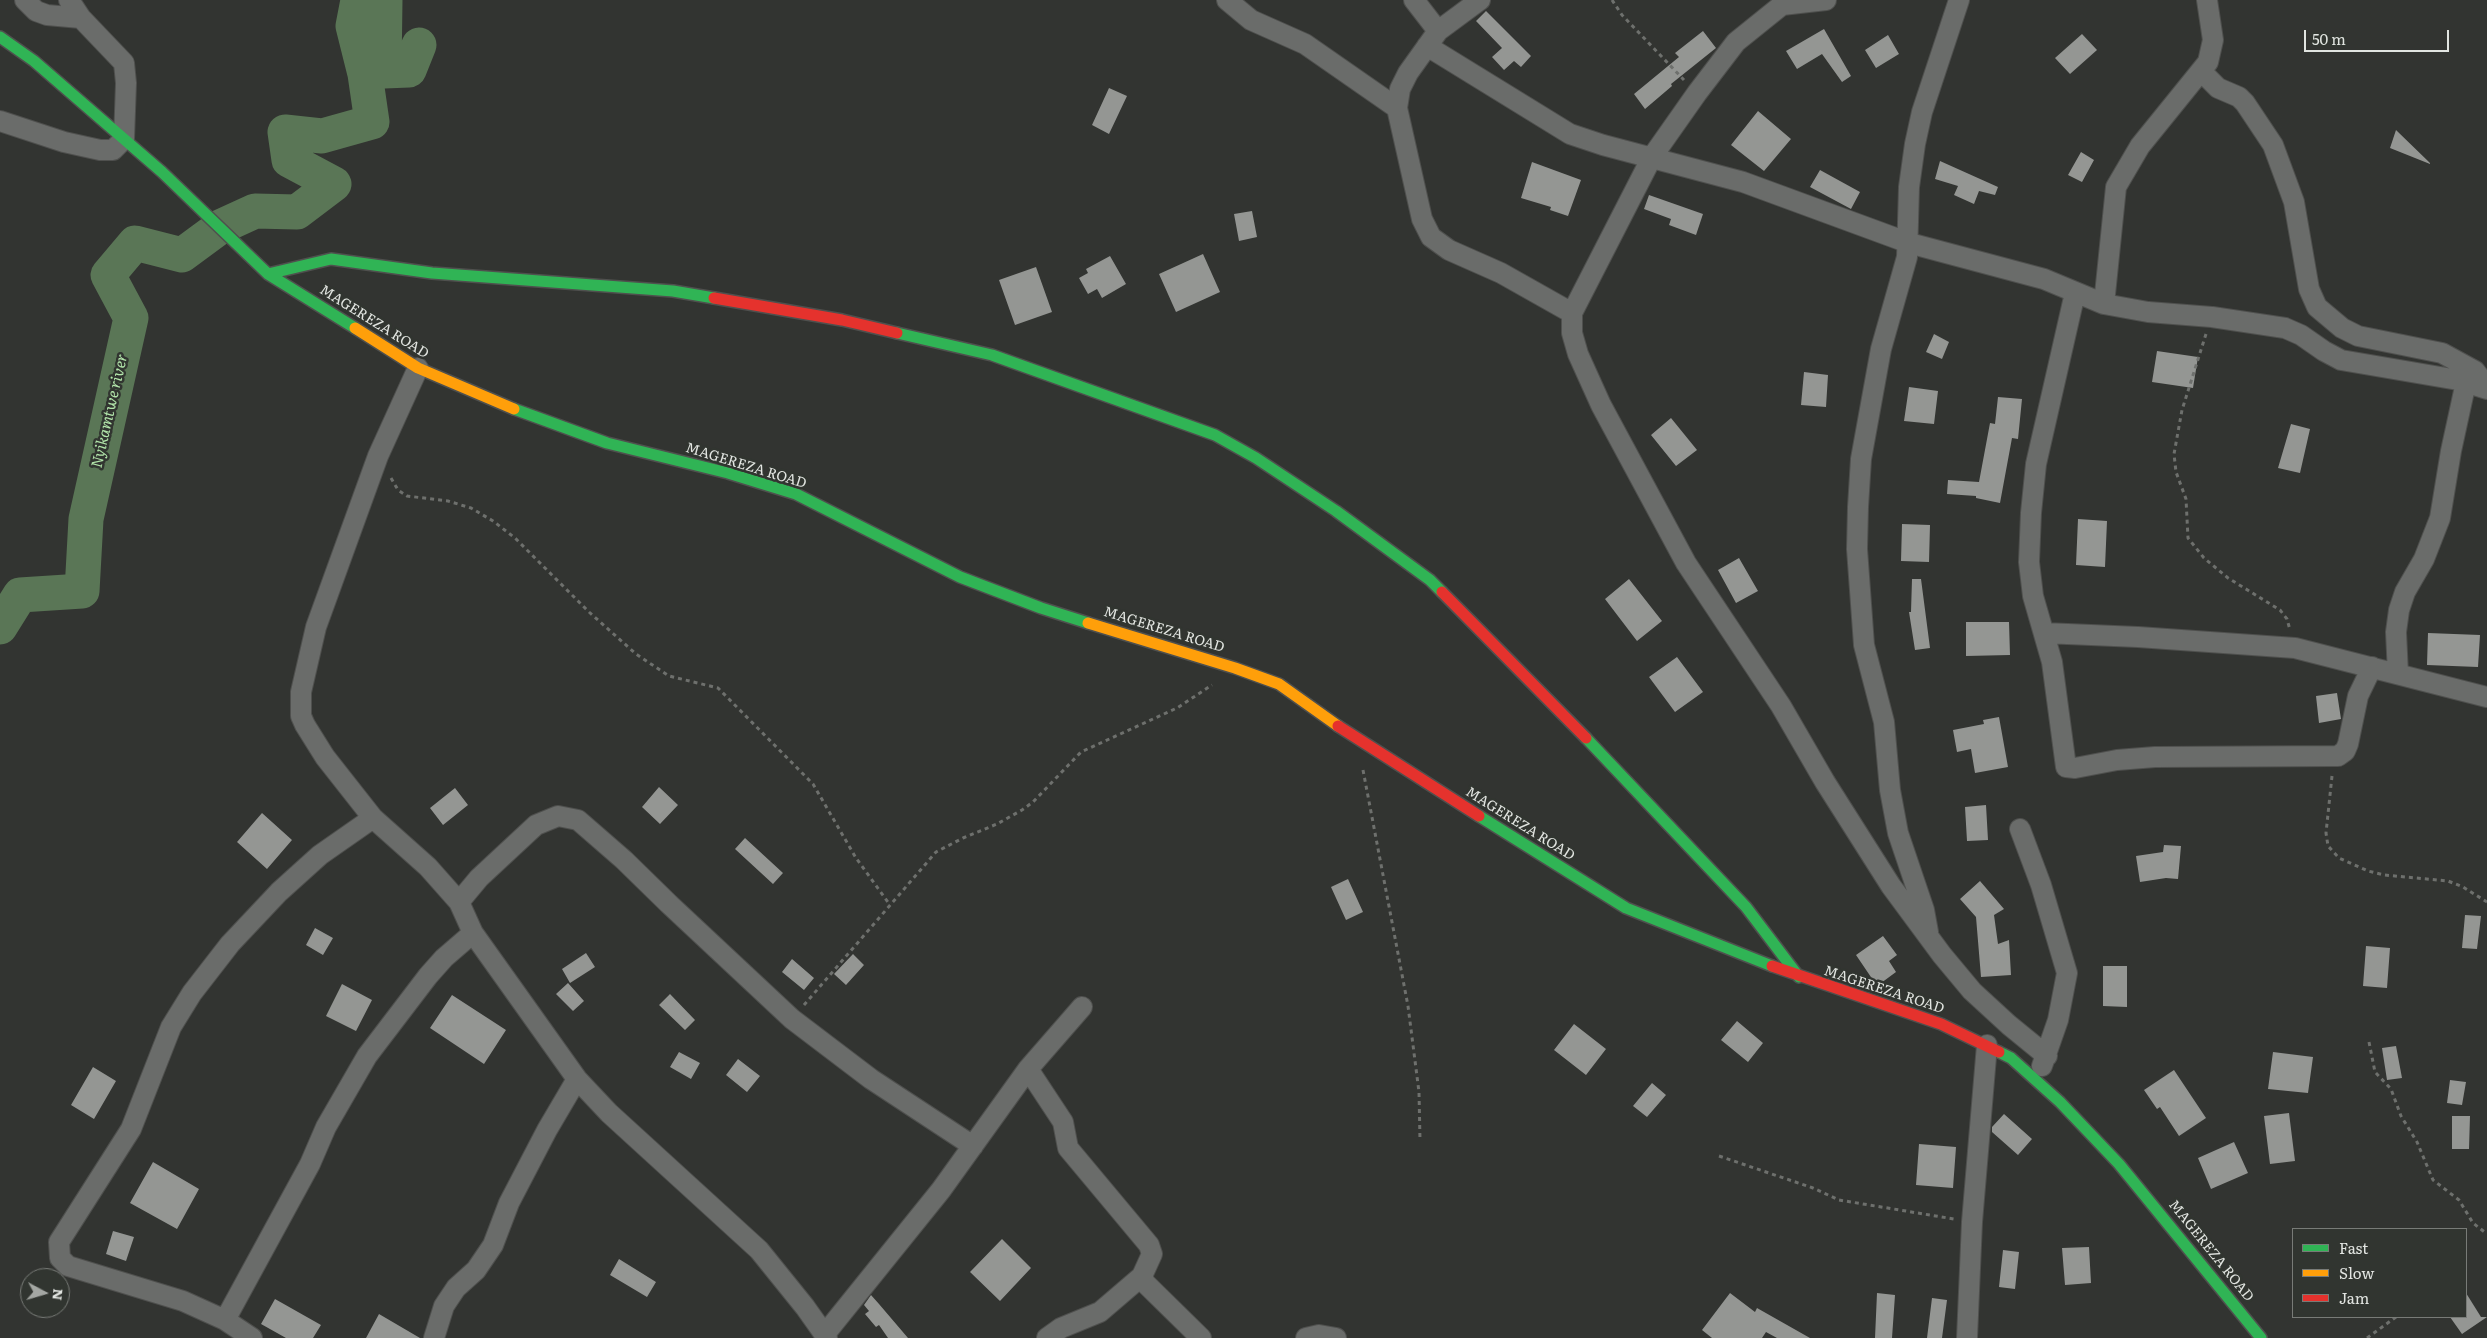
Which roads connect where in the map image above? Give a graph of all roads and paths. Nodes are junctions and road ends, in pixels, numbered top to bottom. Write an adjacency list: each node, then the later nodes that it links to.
1 (25, 0): 11 (street)
2 (69, 0): 11 (street)
3 (1227, 0): 16 (street)
4 (1414, 0): 13 (street)
5 (1480, 0): 13 (street)
6 (1612, 0): 15 (path)
7 (1826, 0): 10 (street)
8 (1959, 0): 20 (street)
9 (2207, 0): 14 (street)
10 (1782, 2): 15 (street)
11 (82, 18): 18 (street)
12 (0, 36): 18 (street, MAGEREZA ROAD)
13 (1432, 39): 16 (street); 19 (street)
14 (2202, 72): 23 (street); 28 (street)
15 (1697, 93): 19 (street)
16 (1397, 108): 24 (street)
17 (0, 121): 18 (street)
18 (124, 140): 21 (street, MAGEREZA ROAD)
19 (1652, 157): 20 (street); 24 (street)
20 (1909, 243): 22 (street); 44 (street)
21 (268, 274): 26 (street, MAGEREZA ROAD); 45 (street)
22 (2075, 293): 23 (street); 30 (street)
23 (2104, 304): 25 (street)
24 (1572, 313): 44 (street)
25 (2212, 317): 27 (street); 31 (path)
26 (418, 368): 29 (street); 33 (street, MAGEREZA ROAD)
27 (2466, 382): 28 (street); 34 (street)
28 (2487, 388)
29 (378, 456): 38 (street); 42 (path)
30 (2044, 633): 31 (street); 37 (street)
31 (2294, 648): 32 (street)
32 (2372, 667): 34 (street); 37 (street)
33 (1235, 668): 36 (street, MAGEREZA ROAD); 42 (path)
34 (2398, 674): 35 (street)
35 (2487, 698)
36 (1357, 740): 45 (street, MAGEREZA ROAD); 54 (path)
37 (2334, 757): 41 (path)
38 (373, 818): 40 (street); 61 (street)
39 (2020, 829): 50 (street)
40 (459, 902): 43 (street); 47 (street)
41 (2487, 902)
42 (890, 905): 47 (path)
43 (473, 933): 53 (street); 61 (street)
44 (1929, 936): 50 (street)
45 (1799, 977): 49 (street, MAGEREZA ROAD)
46 (1082, 1008): 51 (street)
47 (792, 1018): 55 (street)
48 (2369, 1042): 58 (path)
49 (1987, 1045): 52 (street, MAGEREZA ROAD); 57 (street)
50 (2047, 1056): 52 (street)
51 (1028, 1069): 55 (street); 59 (street)
52 (2035, 1078): 63 (street, MAGEREZA ROAD)
53 (577, 1080): 62 (street); 65 (street)
54 (1420, 1140)
55 (973, 1146): 62 (street)
56 (1719, 1156): 57 (path)
57 (1972, 1222): 70 (street)
58 (2487, 1234)
59 (1142, 1276): 66 (street); 67 (street)
60 (2395, 1318): 71 (path)
61 (225, 1320): 64 (street)
62 (826, 1336)
63 (2259, 1337)
64 (252, 1338)
65 (434, 1338)
66 (1047, 1338)
67 (1201, 1338)
68 (1306, 1338): 69 (street)
69 (1336, 1338)
70 (1967, 1338)
71 (2367, 1338)

